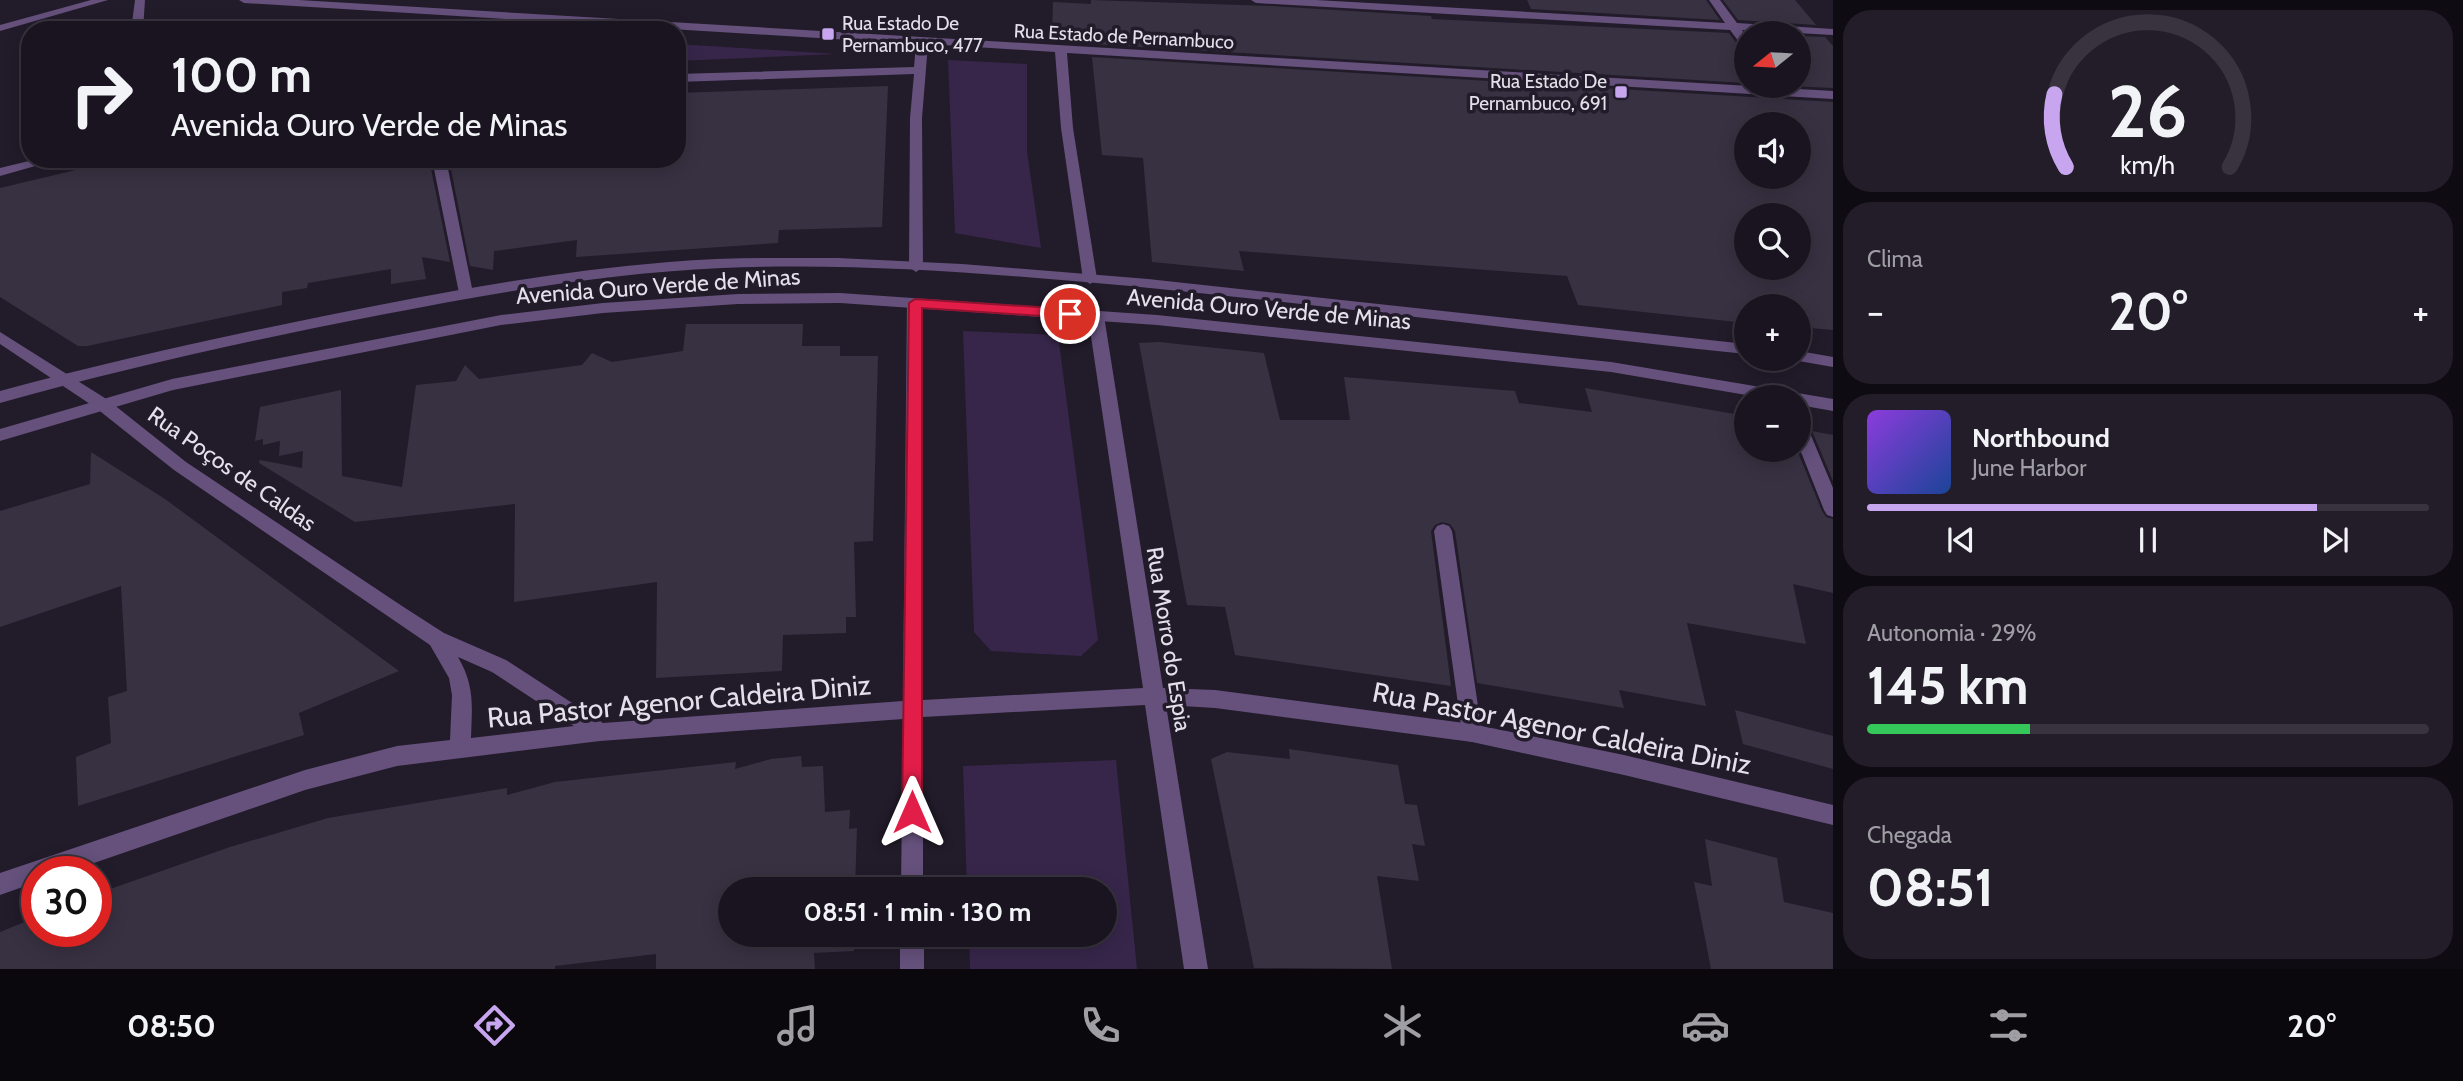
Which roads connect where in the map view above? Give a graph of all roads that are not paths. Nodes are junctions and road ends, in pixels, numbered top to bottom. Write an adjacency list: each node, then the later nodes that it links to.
1 (103, 0): 6 (street)
2 (140, 0): 7 (street)
3 (244, 0): 8 (street, Rua Estado de Pernambuco)
4 (1256, 0): 10 (street)
5 (1714, 0): 10 (street)
6 (26, 21)
7 (138, 21)
8 (591, 21)
9 (21, 22): 12 (street)
10 (1733, 26): 13 (street)
11 (686, 27): 14 (street, Rua Estado de Pernambuco)
12 (0, 28)
13 (1833, 32)
14 (922, 41): 15 (street, Rua Estado de Pernambuco); 16 (street)
15 (1061, 50): 18 (street, Rua Estado de Pernambuco); 25 (street)
16 (920, 69): 17 (street); 24 (street)
17 (686, 78)
18 (1734, 87)
19 (1811, 93): 20 (street, Rua Estado de Pernambuco)
20 (1833, 95)
21 (21, 167): 23 (street)
22 (441, 168): 26 (street)
23 (0, 172)
24 (916, 267): 25 (street, Avenida Ouro Verde de Minas); 26 (street, Avenida Ouro Verde de Minas)
25 (1090, 279): 30 (street, Avenida Ouro Verde de Minas)
26 (466, 293): 33 (street, Avenida Ouro Verde de Minas)
27 (915, 303): 28 (street, Avenida Ouro Verde de Minas); 37 (street, Avenida Ouro Verde de Minas); 45 (street)
28 (1096, 316): 34 (street, Avenida Ouro Verde de Minas); 44 (street, Rua Morro do Espia)
29 (0, 337): 33 (street, Rua Poços de Caldas)
30 (1734, 347)
31 (1811, 358): 32 (street)
32 (1833, 362)
33 (65, 379): 35 (street, Avenida Ouro Verde de Minas); 37 (street, Rua Poços de Caldas)
34 (1734, 388)
35 (0, 397)
36 (1811, 401): 38 (street)
37 (102, 404): 39 (street, Avenida Ouro Verde de Minas); 43 (street, Rua Poços de Caldas)
38 (1833, 405)
39 (0, 435)
40 (1811, 456): 41 (street)
41 (1833, 510)
42 (1443, 531): 47 (street)
43 (437, 639): 46 (street, Rua Poços de Caldas); 48 (street, Rua Poços de Caldas)
44 (1154, 696): 45 (street, Rua Pastor Agenor Caldeira Diniz); 47 (street, Rua Pastor Agenor Caldeira Diniz); 54 (street, Rua Morro do Espia)
45 (913, 710): 46 (street, Rua Pastor Agenor Caldeira Diniz); 50 (street)
46 (600, 732): 48 (street, Rua Pastor Agenor Caldeira Diniz)
47 (1472, 733): 49 (street, Rua Pastor Agenor Caldeira Diniz)
48 (460, 748): 51 (street, Rua Pastor Agenor Caldeira Diniz)
49 (1833, 815)
50 (912, 877)
51 (0, 884)
52 (912, 947): 53 (street)
53 (912, 969)
54 (1196, 969)

